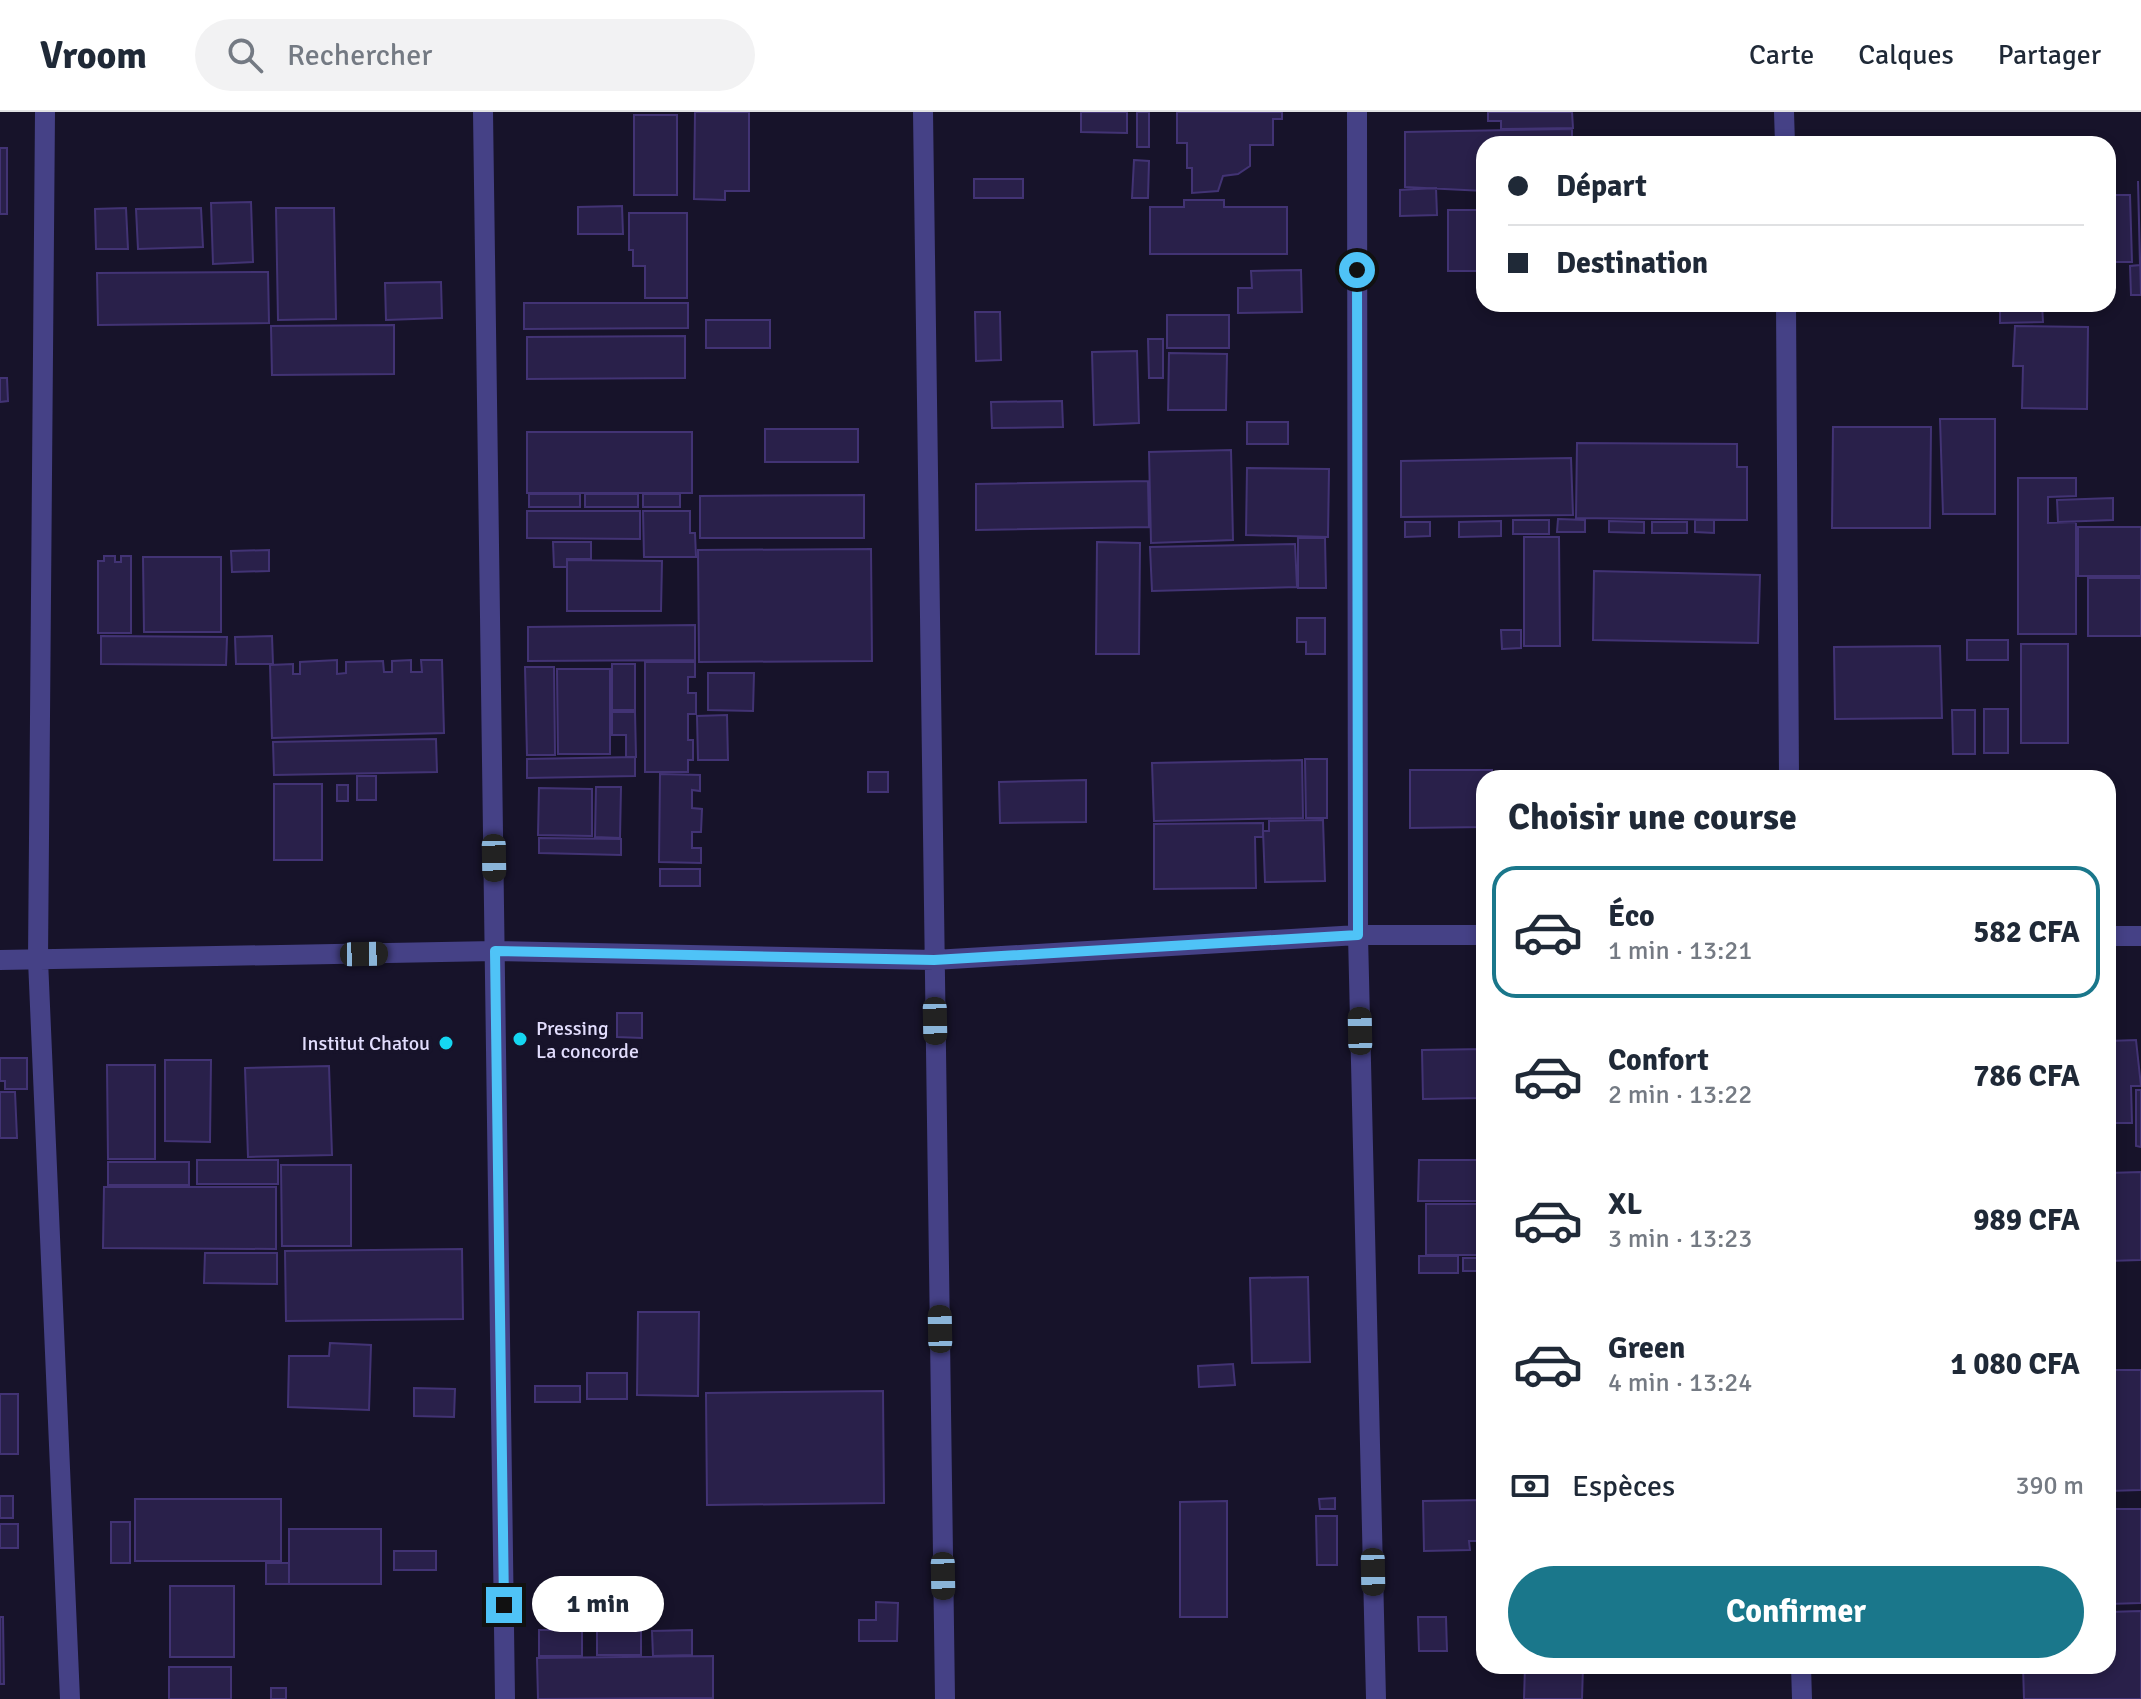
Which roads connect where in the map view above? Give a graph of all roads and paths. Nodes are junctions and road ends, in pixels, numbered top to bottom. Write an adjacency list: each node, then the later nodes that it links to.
1 (45, 112): 15 (street)
2 (483, 112): 13 (street)
3 (923, 112): 16 (street)
4 (1357, 112): 9 (street)
5 (1784, 112): 6 (street)
6 (1785, 136)
7 (1786, 312): 8 (street)
8 (1789, 770)
9 (1358, 935): 10 (street); 16 (street); 21 (street)
10 (1476, 935)
11 (2116, 936): 12 (street)
12 (2141, 936)
13 (495, 951): 15 (street); 16 (street); 19 (street)
14 (0, 960): 15 (street)
15 (38, 960): 18 (street)
16 (934, 960): 20 (street)
17 (1801, 1674): 22 (street)
18 (70, 1699)
19 (505, 1699)
20 (945, 1699)
21 (1376, 1699)
22 (1802, 1699)

